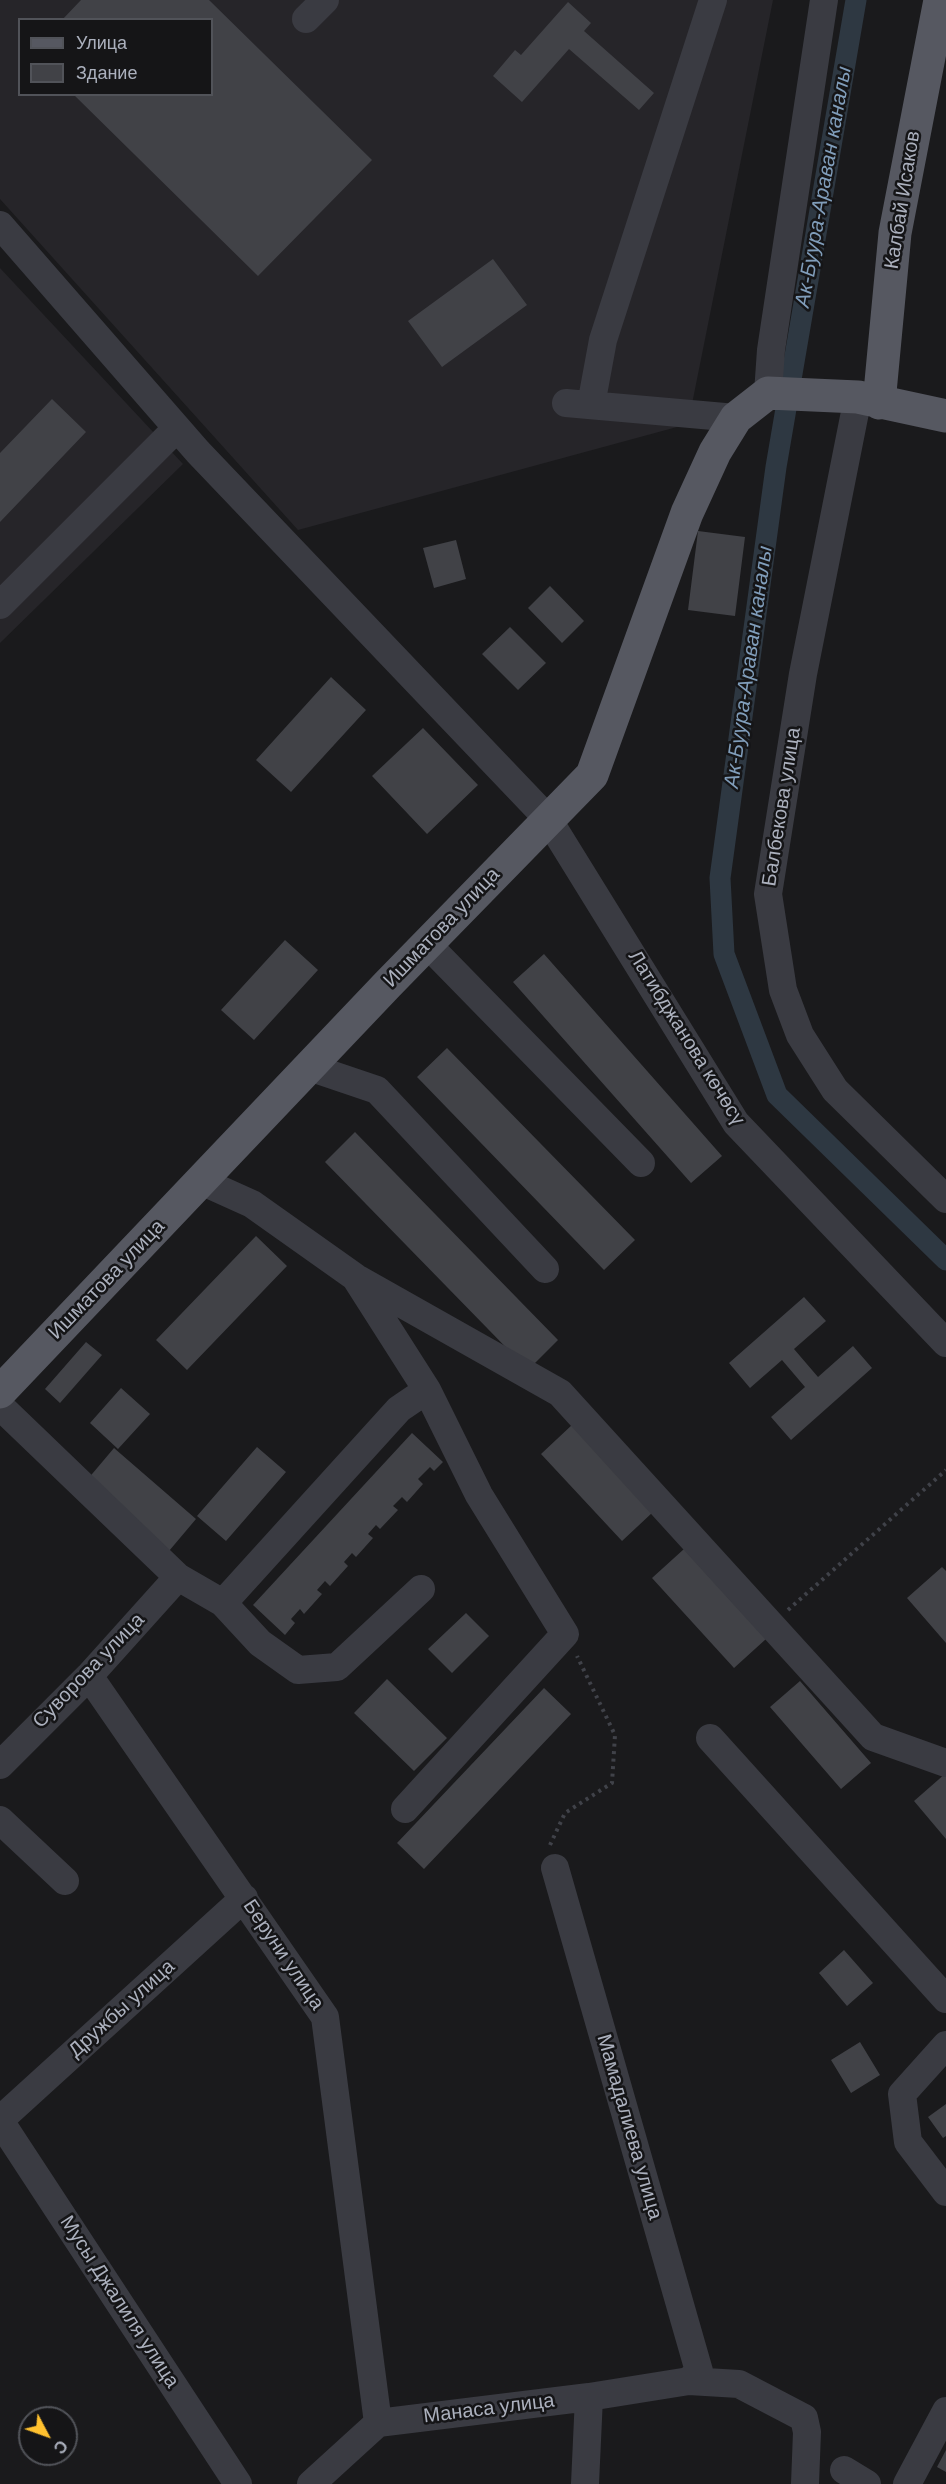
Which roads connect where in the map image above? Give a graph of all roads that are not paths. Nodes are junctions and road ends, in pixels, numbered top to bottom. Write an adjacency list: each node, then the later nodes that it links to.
1 (713, 0): 10 (street)
2 (824, 0): 7 (street)
3 (940, 0): 8 (main road, Калбай Исаков)
4 (0, 202): 6 (street)
5 (0, 225): 6 (street)
6 (32, 261): 11 (street, Латибджанова көчөсү)
7 (768, 393): 8 (main road); 10 (main road, Ишматова улица)
8 (860, 399): 9 (main road); 18 (street, Балбекова улица)
9 (946, 416)
10 (736, 418): 13 (main road, Ишматова улица)
11 (177, 428): 12 (street); 13 (street, Латибджанова көчөсү)
12 (0, 605)
13 (549, 819): 14 (main road, Ишматова улица); 21 (street, Латибджанова көчөсү)
14 (427, 944): 15 (main road, Ишматова улица); 16 (street)
15 (309, 1067): 17 (main road, Ишматова улица); 19 (street)
16 (641, 1163)
17 (201, 1181): 20 (street); 23 (main road, Ишматова улица)
18 (946, 1199)
19 (545, 1269)
20 (355, 1277): 22 (street); 30 (street)
21 (946, 1343)
22 (427, 1390): 27 (street); 32 (street)
23 (0, 1392)
24 (0, 1406): 25 (street)
25 (178, 1577): 27 (street); 28 (street, Суворова улица)
26 (422, 1588): 27 (street)
27 (223, 1603)
28 (89, 1676): 31 (street, Суворова улица); 36 (street, Беруни улица)
29 (710, 1738): 37 (street)
30 (946, 1763)
31 (0, 1765)
32 (405, 1809)
33 (0, 1820): 35 (street)
34 (555, 1868): 41 (street, Мамадалиева улица)
35 (65, 1881)
36 (244, 1898): 39 (street, Дружбы улица); 44 (street, Беруни улица)
37 (946, 1999)
38 (946, 2045): 40 (street)
39 (0, 2120): 45 (street, Мусы Джалиля улица)
40 (946, 2192)
41 (689, 2381): 42 (street, Манаса улица); 48 (street, Манаса улица)
42 (589, 2397): 44 (street, Манаса улица); 47 (street)
43 (946, 2411): 49 (street)
44 (378, 2423): 46 (street)
45 (238, 2484)
46 (311, 2484)
47 (585, 2484)
48 (805, 2484)
49 (907, 2484)

